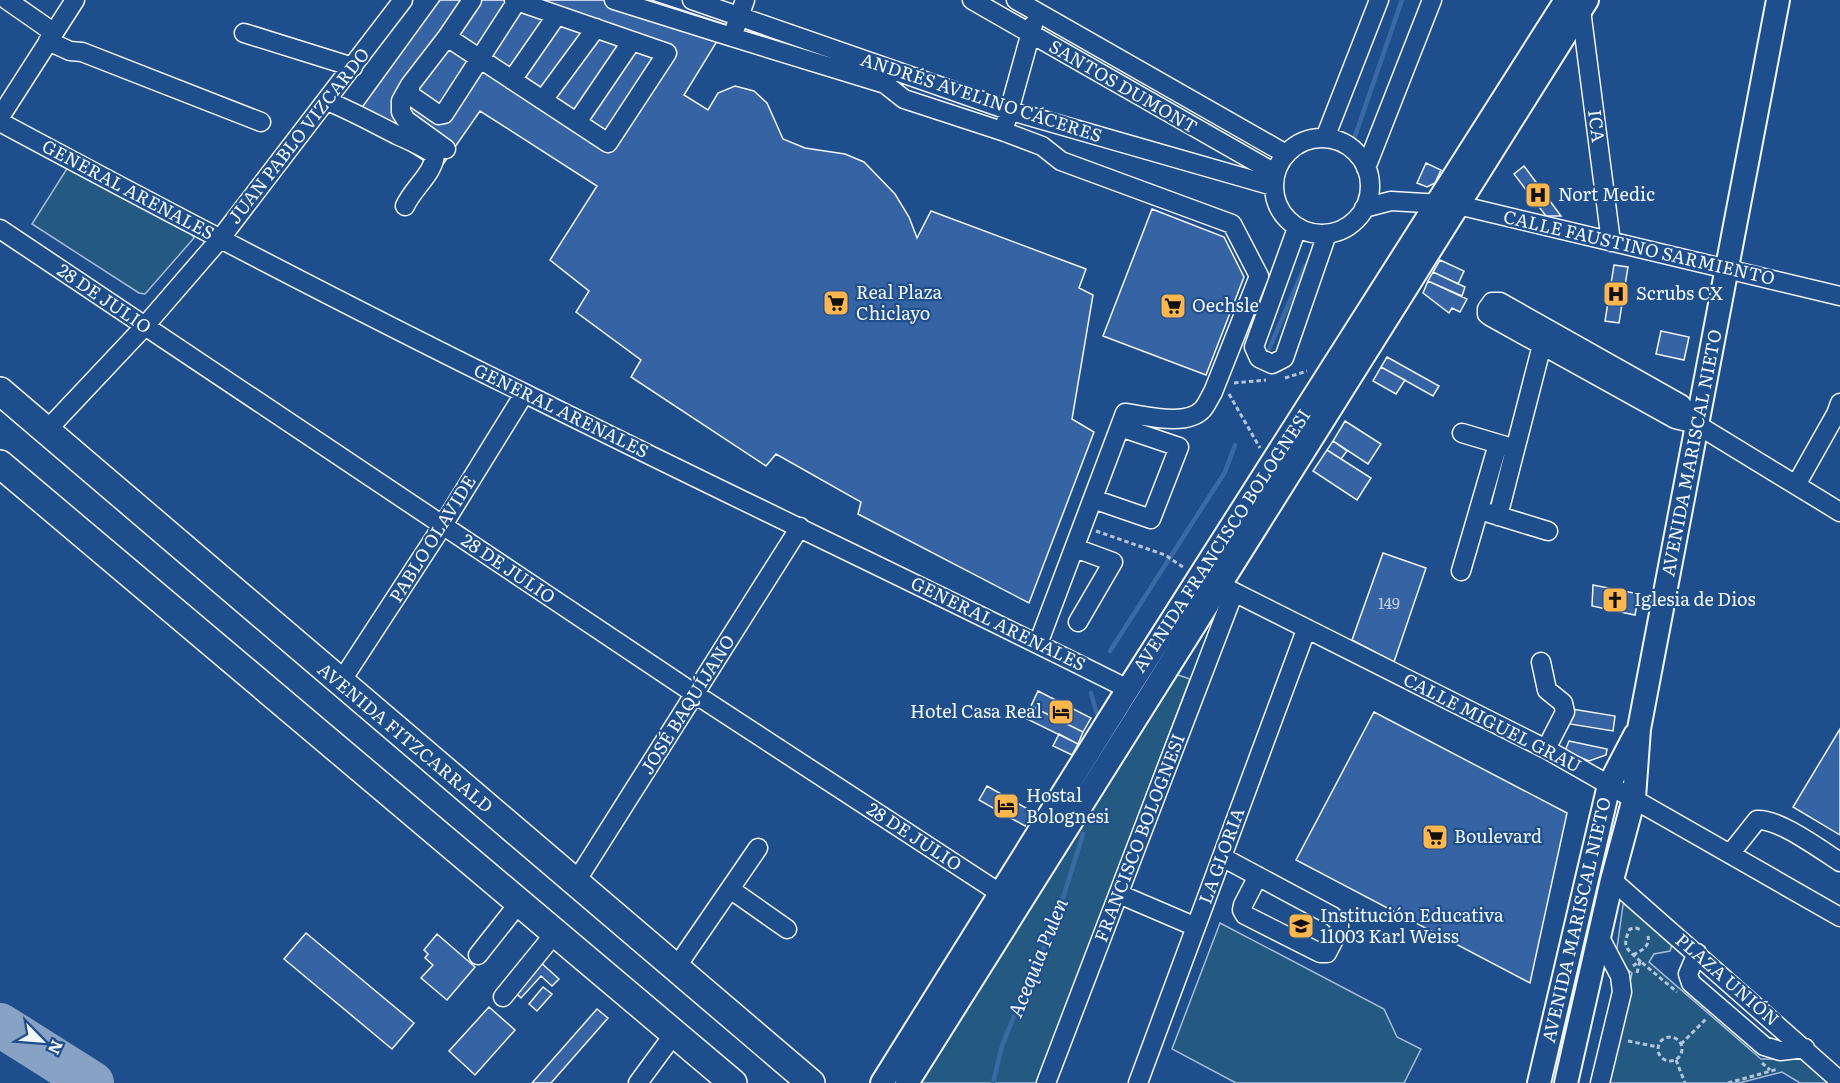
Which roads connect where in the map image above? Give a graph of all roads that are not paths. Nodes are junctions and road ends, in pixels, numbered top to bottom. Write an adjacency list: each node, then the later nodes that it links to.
1 (7, 0): 20 (street)
2 (75, 0): 20 (street)
3 (403, 0): 25 (street, JUAN PABLO VIZCARDO)
4 (472, 0): 21 (street)
5 (614, 0): 22 (street)
6 (692, 0): 15 (street, ANDRÉS AVELINO CÁCERES)
7 (972, 0): 19 (street, SANTOS DUMONT)
8 (1016, 0): 14 (street, SANTOS DUMONT)
9 (1379, 0): 36 (street)
10 (1432, 0): 39 (street)
11 (1778, 0): 50 (main road, AVENIDA MARISCAL NIETO)
12 (516, 1): 16 (street); 24 (street)
13 (1578, 3): 42 (main road, AVENIDA FRANCISCO BOLOGNESI); 49 (street, ICA)
14 (1039, 6): 19 (street); 38 (street, SANTOS DUMONT)
15 (742, 8): 22 (street); 30 (street, ANDRÉS AVELINO CÁCERES)
16 (557, 15): 17 (street); 26 (street)
17 (596, 28): 23 (street); 28 (street)
18 (244, 33): 25 (street)
19 (1030, 34): 30 (street); 40 (street, SANTOS DUMONT)
20 (50, 37): 31 (street); 33 (street)
21 (447, 37): 24 (street); 27 (street)
22 (732, 37): 35 (street)
23 (632, 41): 34 (street); 34 (street)
24 (480, 58): 26 (street); 27 (street)
25 (353, 67): 29 (street, JUAN PABLO VIZCARDO)
26 (512, 80): 28 (street)
27 (410, 85): 37 (street)
28 (543, 100): 34 (street)
29 (327, 101): 43 (street); 48 (street, JUAN PABLO VIZCARDO)
30 (1008, 110): 35 (street); 40 (street, ANDRÉS AVELINO CÁCERES)
31 (0, 117)
32 (0, 122): 48 (street, GENERAL ARENALES)
33 (261, 122)
34 (577, 122)
35 (1005, 132): 58 (street)
36 (1325, 138): 38 (street); 39 (street)
37 (446, 148)
38 (1286, 154): 40 (street)
39 (1366, 168): 41 (street)
40 (1274, 180): 45 (street)
41 (1370, 186): 42 (street, CALLE FAUSTINO SARMIENTO); 44 (street)
42 (1448, 204): 44 (street, CALLE FAUSTINO SARMIENTO); 49 (street, CALLE FAUSTINO SARMIENTO); 74 (main road, AVENIDA FRANCISCO BOLOGNESI); 74 (main road, AVENIDA FRANCISCO BOLOGNESI)
43 (405, 206)
44 (1364, 208): 47 (street)
45 (1297, 228): 47 (street); 47 (street)
46 (0, 229): 52 (street, 28 DE JULIO)
47 (1327, 234)
48 (220, 239): 52 (street, JUAN PABLO VIZCARDO); 55 (street, GENERAL ARENALES)
49 (1611, 242): 50 (street, CALLE FAUSTINO SARMIENTO)
50 (1728, 270): 51 (street, CALLE FAUSTINO SARMIENTO); 57 (main road, AVENIDA MARISCAL NIETO)
51 (1840, 296)
52 (144, 327): 59 (street, JUAN PABLO VIZCARDO); 69 (street, 28 DE JULIO)
53 (1542, 345): 57 (street); 57 (street); 62 (street)
54 (0, 391): 59 (highway, AVENIDA FITZCARRALD)
55 (524, 394): 69 (street, PABLO OLAVIDE); 70 (street, GENERAL ARENALES)
56 (1840, 403): 64 (street)
57 (1696, 424): 64 (street); 82 (main road, AVENIDA MARISCAL NIETO)
58 (1120, 427): 65 (street); 65 (street)
59 (47, 430): 79 (highway, AVENIDA FITZCARRALD)
60 (1462, 433): 61 (street)
61 (1497, 444): 62 (street); 66 (street)
62 (1516, 449): 68 (street)
63 (0, 464): 96 (highway)
64 (1796, 485): 67 (street)
65 (1094, 499): 72 (street)
66 (1478, 510): 68 (street); 73 (street)
67 (1840, 512)
68 (1498, 516): 71 (street)
69 (443, 525): 79 (street, PABLO OLAVIDE); 81 (street, 28 DE JULIO)
70 (800, 527): 77 (street, GENERAL ARENALES); 81 (street, JOSÉ BAQUÍJANO)
71 (1548, 531)
72 (1075, 548): 75 (street); 77 (street)
73 (1461, 571)
74 (1209, 580): 76 (street, CALLE MIGUEL GRAU); 80 (main road, AVENIDA FRANCISCO BOLOGNESI); 94 (street, FRANCISCO BOLOGNESI); 95 (main road, AVENIDA FRANCISCO BOLOGNESI)
75 (1078, 622)
76 (1306, 630): 83 (street, CALLE MIGUEL GRAU); 88 (street, LA GLORIA)
77 (1038, 644): 80 (street, GENERAL ARENALES)
78 (1541, 662): 83 (street)
79 (340, 683): 92 (highway, AVENIDA FITZCARRALD)
80 (1128, 688): 95 (main road, AVENIDA FRANCISCO BOLOGNESI)
81 (695, 694): 92 (street, JOSÉ BAQUÍJANO); 95 (street, 28 DE JULIO)
82 (1639, 729): 84 (main road, AVENIDA MARISCAL NIETO); 85 (main road, AVENIDA MARISCAL NIETO)
83 (1546, 749): 84 (street, CALLE MIGUEL GRAU)
84 (1609, 785): 85 (street, CALLE MIGUEL GRAU); 116 (main road, AVENIDA MARISCAL NIETO)
85 (1634, 798): 87 (street, CALLE MIGUEL GRAU); 91 (main road, AVENIDA MARISCAL NIETO)
86 (758, 848): 93 (street)
87 (1730, 854): 89 (street); 97 (street, CALLE MIGUEL GRAU)
88 (1222, 857): 90 (street); 98 (street, LA GLORIA)
89 (1840, 862)
90 (1258, 876): 90 (street)
91 (1612, 880): 101 (main road, AVENIDA MARISCAL NIETO); 102 (street, PLAZA UNIÓN)
92 (575, 883): 104 (highway, AVENIDA FITZCARRALD)
93 (730, 889): 99 (street); 104 (street)
94 (1119, 894): 98 (street); 114 (street, FRANCISCO BOLOGNESI)
95 (1009, 899): 112 (main road, AVENIDA FRANCISCO BOLOGNESI); 113 (main road, AVENIDA FRANCISCO BOLOGNESI)
96 (519, 903): 100 (highway); 103 (street)
97 (1840, 917)
98 (1196, 927): 115 (street, LA GLORIA)
99 (787, 929)
100 (555, 933): 105 (street); 106 (highway)
101 (1599, 936): 117 (main road, AVENIDA MARISCAL NIETO); 118 (street)
102 (1697, 953): 107 (street, PLAZA UNIÓN); 107 (street)
103 (478, 955)
104 (675, 969): 111 (highway, AVENIDA FITZCARRALD)
105 (503, 997)
106 (674, 1034): 109 (street); 110 (highway)
107 (1805, 1048): 108 (street, PLAZA UNIÓN)
108 (1840, 1081)
109 (638, 1083)
110 (733, 1083)
111 (811, 1083)
112 (882, 1083)
113 (907, 1083)
114 (1046, 1083)
115 (1138, 1083)
116 (1539, 1083)
117 (1566, 1083)
118 (1600, 1083)

